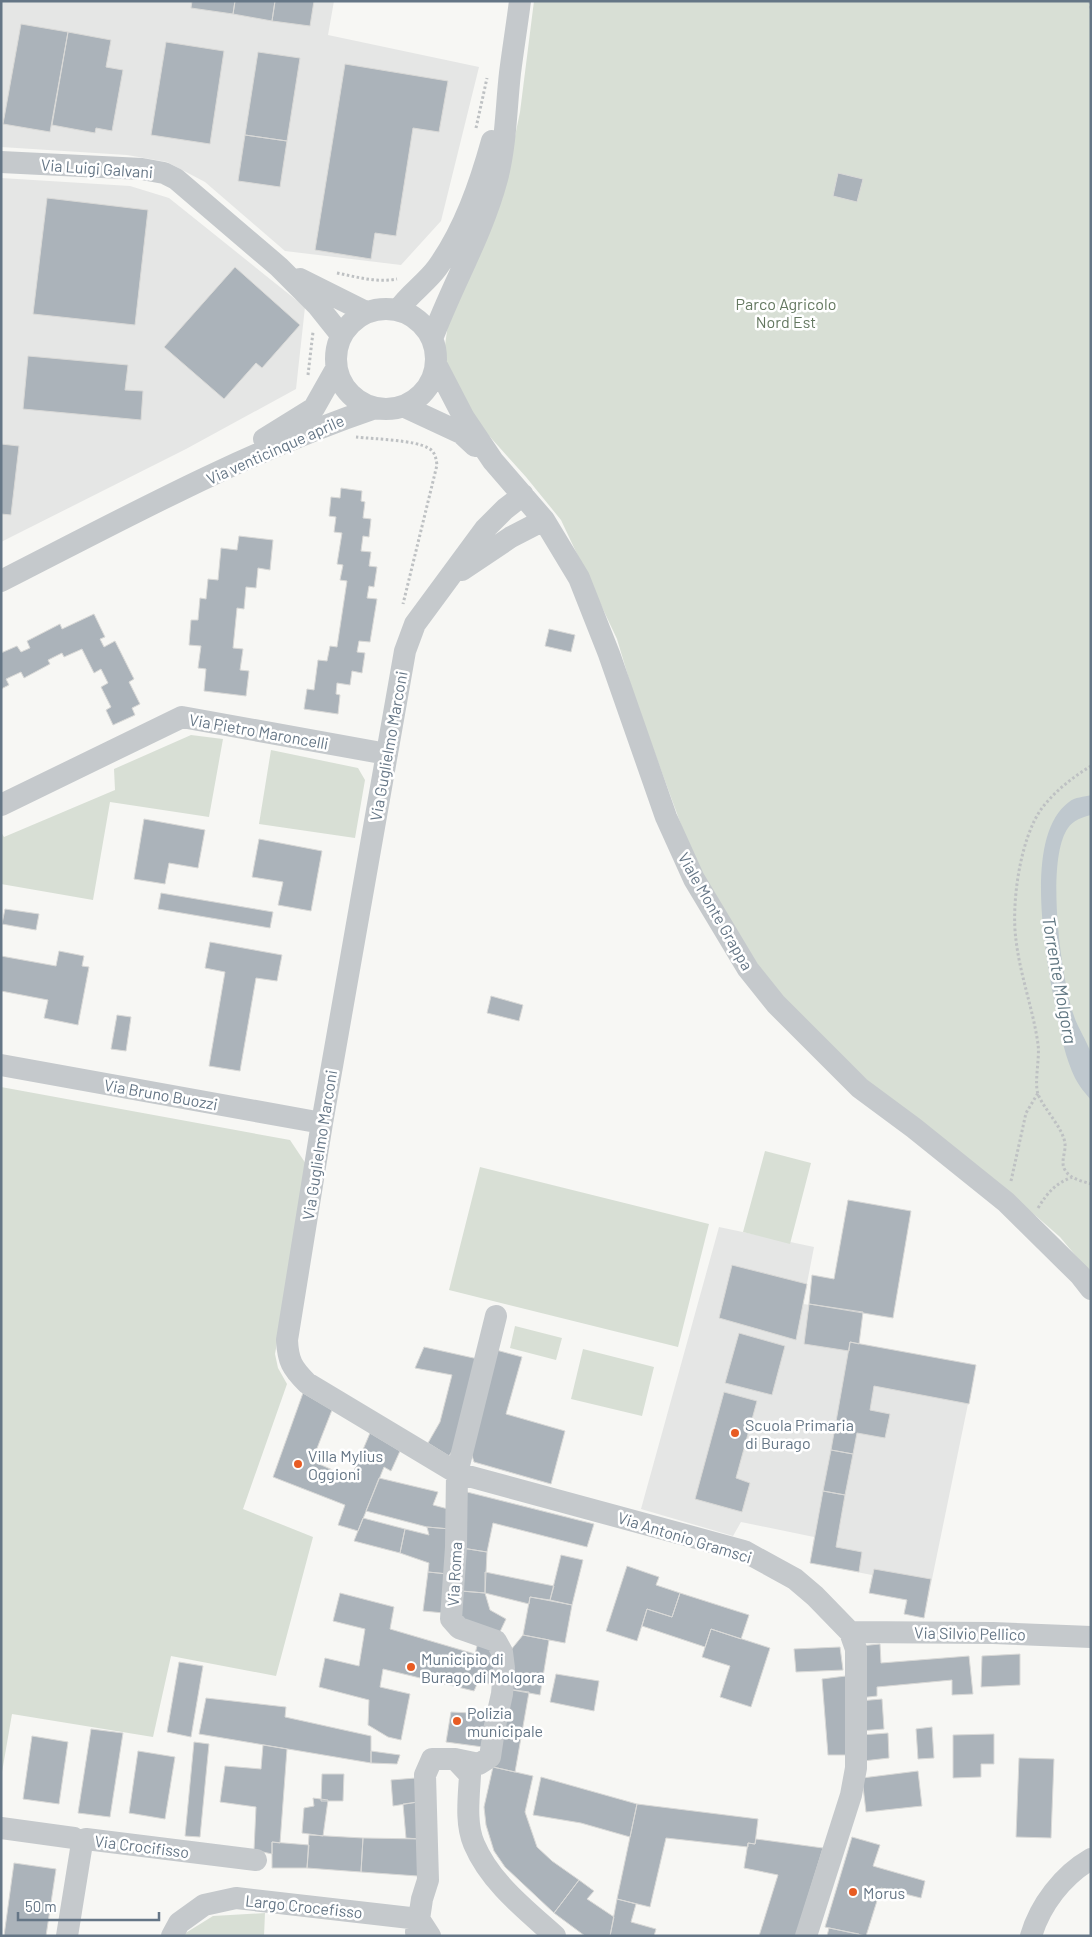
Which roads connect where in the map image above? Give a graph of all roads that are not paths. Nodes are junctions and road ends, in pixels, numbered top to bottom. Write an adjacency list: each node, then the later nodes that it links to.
1 (515, 2): 2 (street)
2 (499, 74): 5 (street); 8 (street)
3 (1, 162): 4 (street, Via Luigi Galvani)
4 (318, 298): 6 (street, Via Luigi Galvani); 7 (street, Via Luigi Galvani)
5 (398, 310): 6 (street); 8 (street)
6 (366, 312): 7 (street)
7 (341, 335): 10 (street)
8 (432, 339): 9 (street)
9 (436, 364): 11 (street); 13 (street, Viale Monte Grappa)
10 (336, 370): 12 (street); 14 (street, Via venticinque aprile)
11 (402, 406): 12 (street); 13 (street, Viale Monte Grappa)
12 (375, 408): 14 (street, Via venticinque aprile)
13 (493, 461): 15 (street, Viale Monte Grappa)
14 (176, 493): 17 (street, Via venticinque aprile)
15 (523, 495): 16 (street, Viale Monte Grappa); 18 (street, Via Guglielmo Marconi)
16 (544, 520): 18 (street, Via Guglielmo Marconi); 23 (street, Viale Monte Grappa)
17 (1, 581)
18 (447, 581): 19 (street, Via Guglielmo Marconi)
19 (387, 754): 20 (street, Via Pietro Maroncelli); 22 (street, Via Guglielmo Marconi)
20 (1, 806)
21 (1, 1065): 22 (street, Via Bruno Buozzi)
22 (322, 1124): 25 (street, Via Guglielmo Marconi)
23 (1091, 1288)
24 (496, 1316): 25 (street)
25 (456, 1472): 26 (street, Via Antonio Gramsci); 28 (street, Via Roma)
26 (850, 1632): 27 (street, Via Silvio Pellico); 37 (street)
27 (1091, 1637)
28 (455, 1759): 33 (street); 34 (street)
29 (1, 1828): 30 (street, Via Crocifisso)
30 (82, 1843): 32 (street, Via Crocifisso); 35 (street)
31 (1091, 1859): 38 (street)
32 (256, 1860)
33 (421, 1930): 36 (street, Largo Crocefisso)
34 (549, 1933)
35 (67, 1936)
36 (172, 1936)
37 (806, 1936)
38 (1031, 1936)

